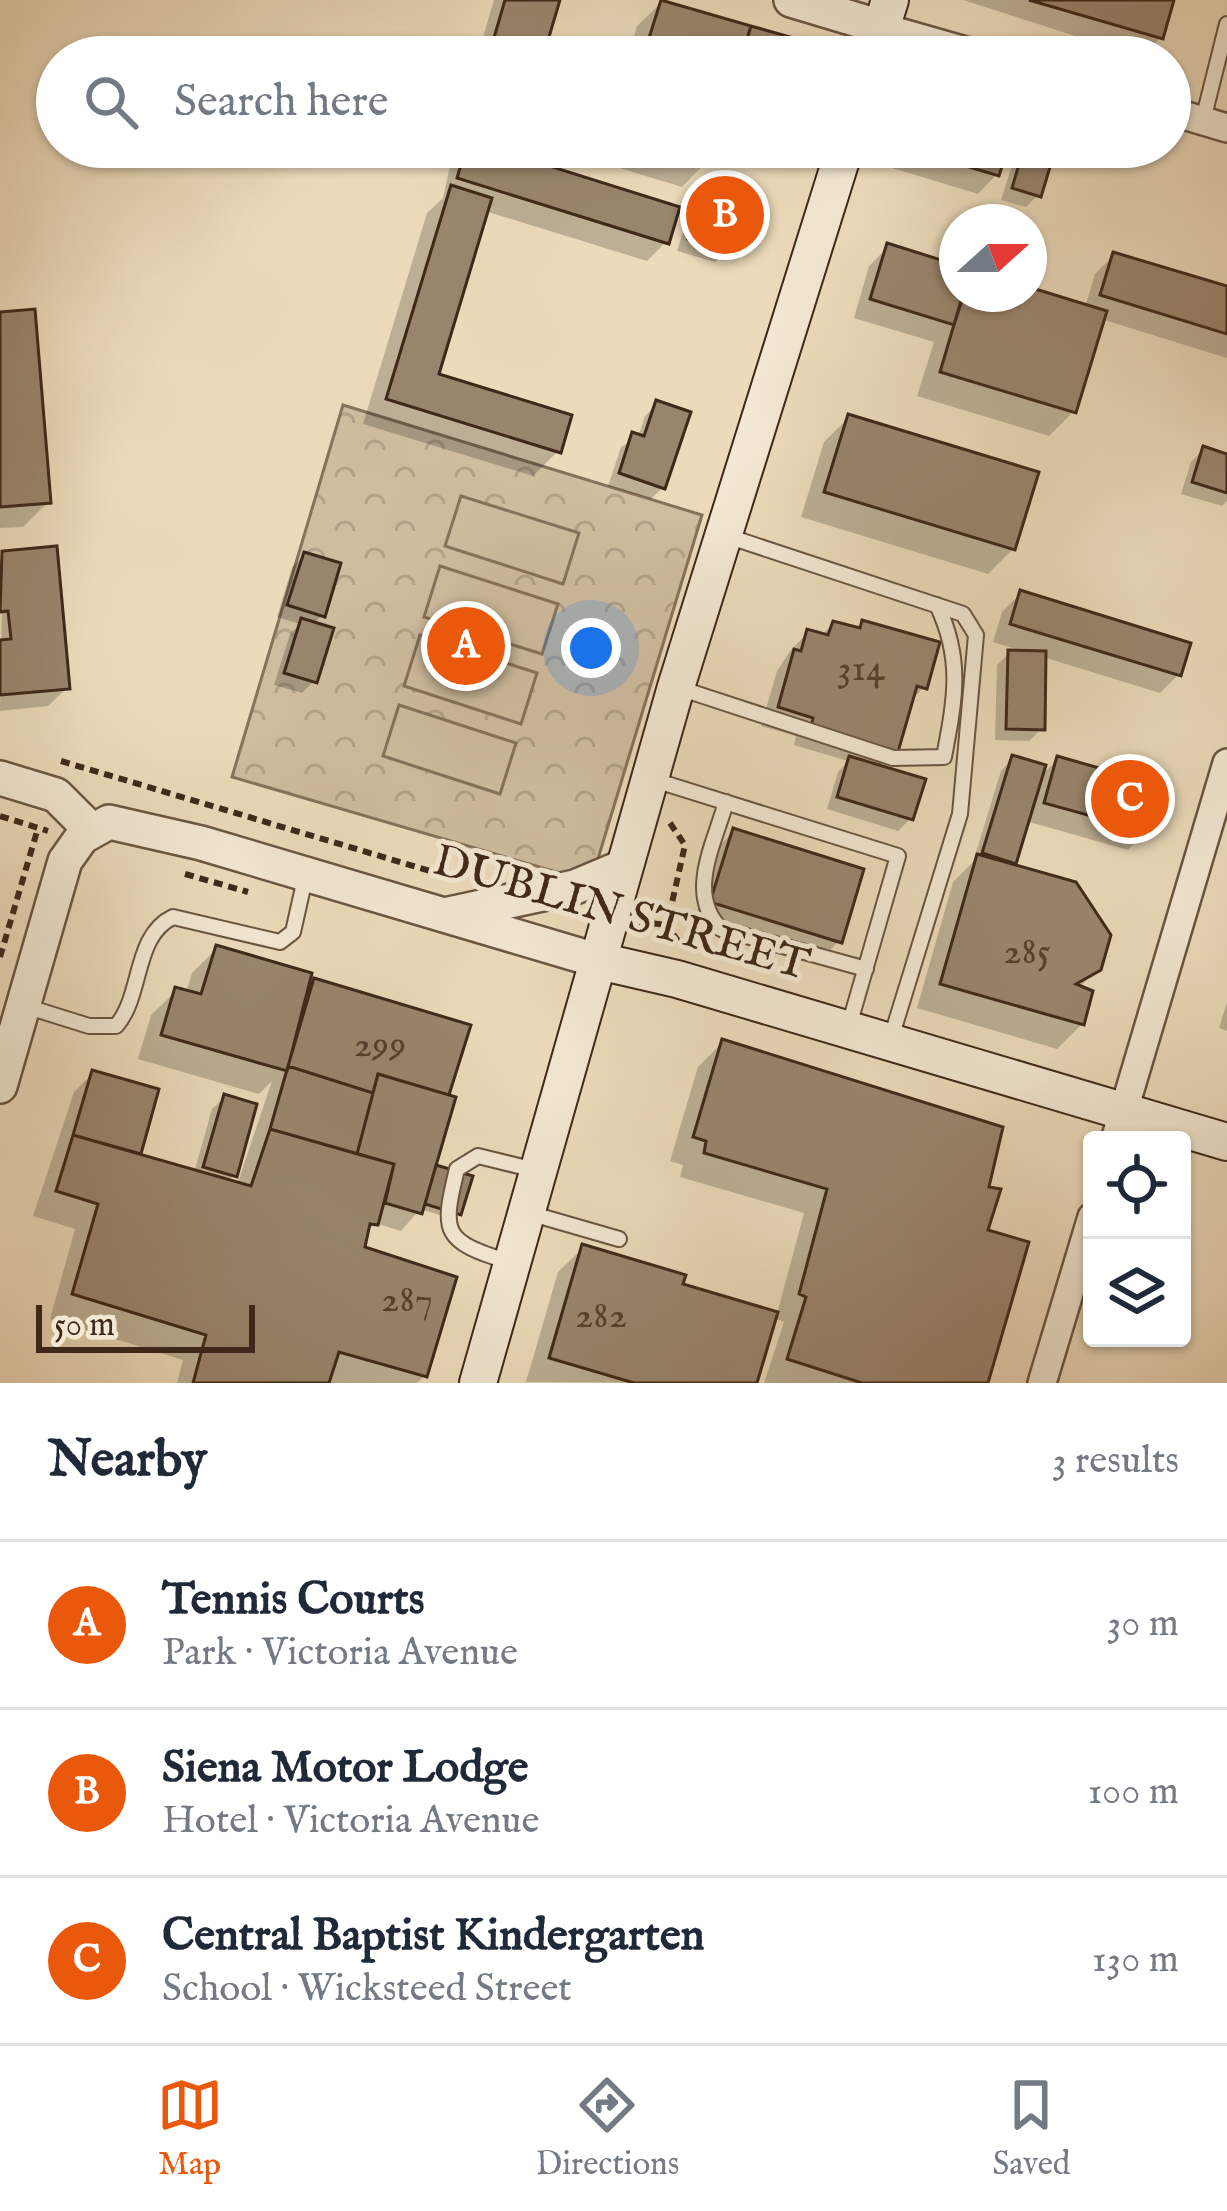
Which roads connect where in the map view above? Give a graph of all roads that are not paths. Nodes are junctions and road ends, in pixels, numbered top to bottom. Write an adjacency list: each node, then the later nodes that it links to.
1 (791, 0): 3 (street)
2 (1227, 24): 5 (lane)
3 (881, 28): 4 (street)
4 (910, 36)
5 (1215, 124)
6 (838, 168): 7 (main road)
7 (724, 536): 8 (lane); 9 (main road)
8 (938, 605): 9 (lane); 22 (lane)
9 (676, 686): 12 (main road)
10 (1227, 764): 24 (street)
11 (0, 778): 14 (street)
12 (650, 779): 13 (lane); 15 (main road)
13 (726, 802): 19 (lane); 19 (lane)
14 (91, 830): 16 (street, DUBLIN STREET); 20 (street)
15 (626, 866): 17 (street); 18 (main road)
16 (306, 874): 17 (street, DUBLIN STREET); 20 (lane)
17 (449, 914): 18 (street, DUBLIN STREET)
18 (599, 961): 21 (main road, DUBLIN STREET); 26 (main road)
19 (866, 969): 21 (lane)
20 (23, 1005): 23 (street)
21 (848, 1029): 22 (main road, DUBLIN STREET)
22 (890, 1042): 24 (main road, DUBLIN STREET)
23 (0, 1086)
24 (1122, 1126): 25 (main road, DUBLIN STREET)
25 (1227, 1142)
26 (542, 1172): 27 (main road); 30 (lane)
27 (529, 1213): 28 (lane); 30 (main road)
28 (619, 1238)
29 (1085, 1239): 32 (street)
30 (514, 1264): 31 (main road)
31 (478, 1383)
32 (1042, 1383)

